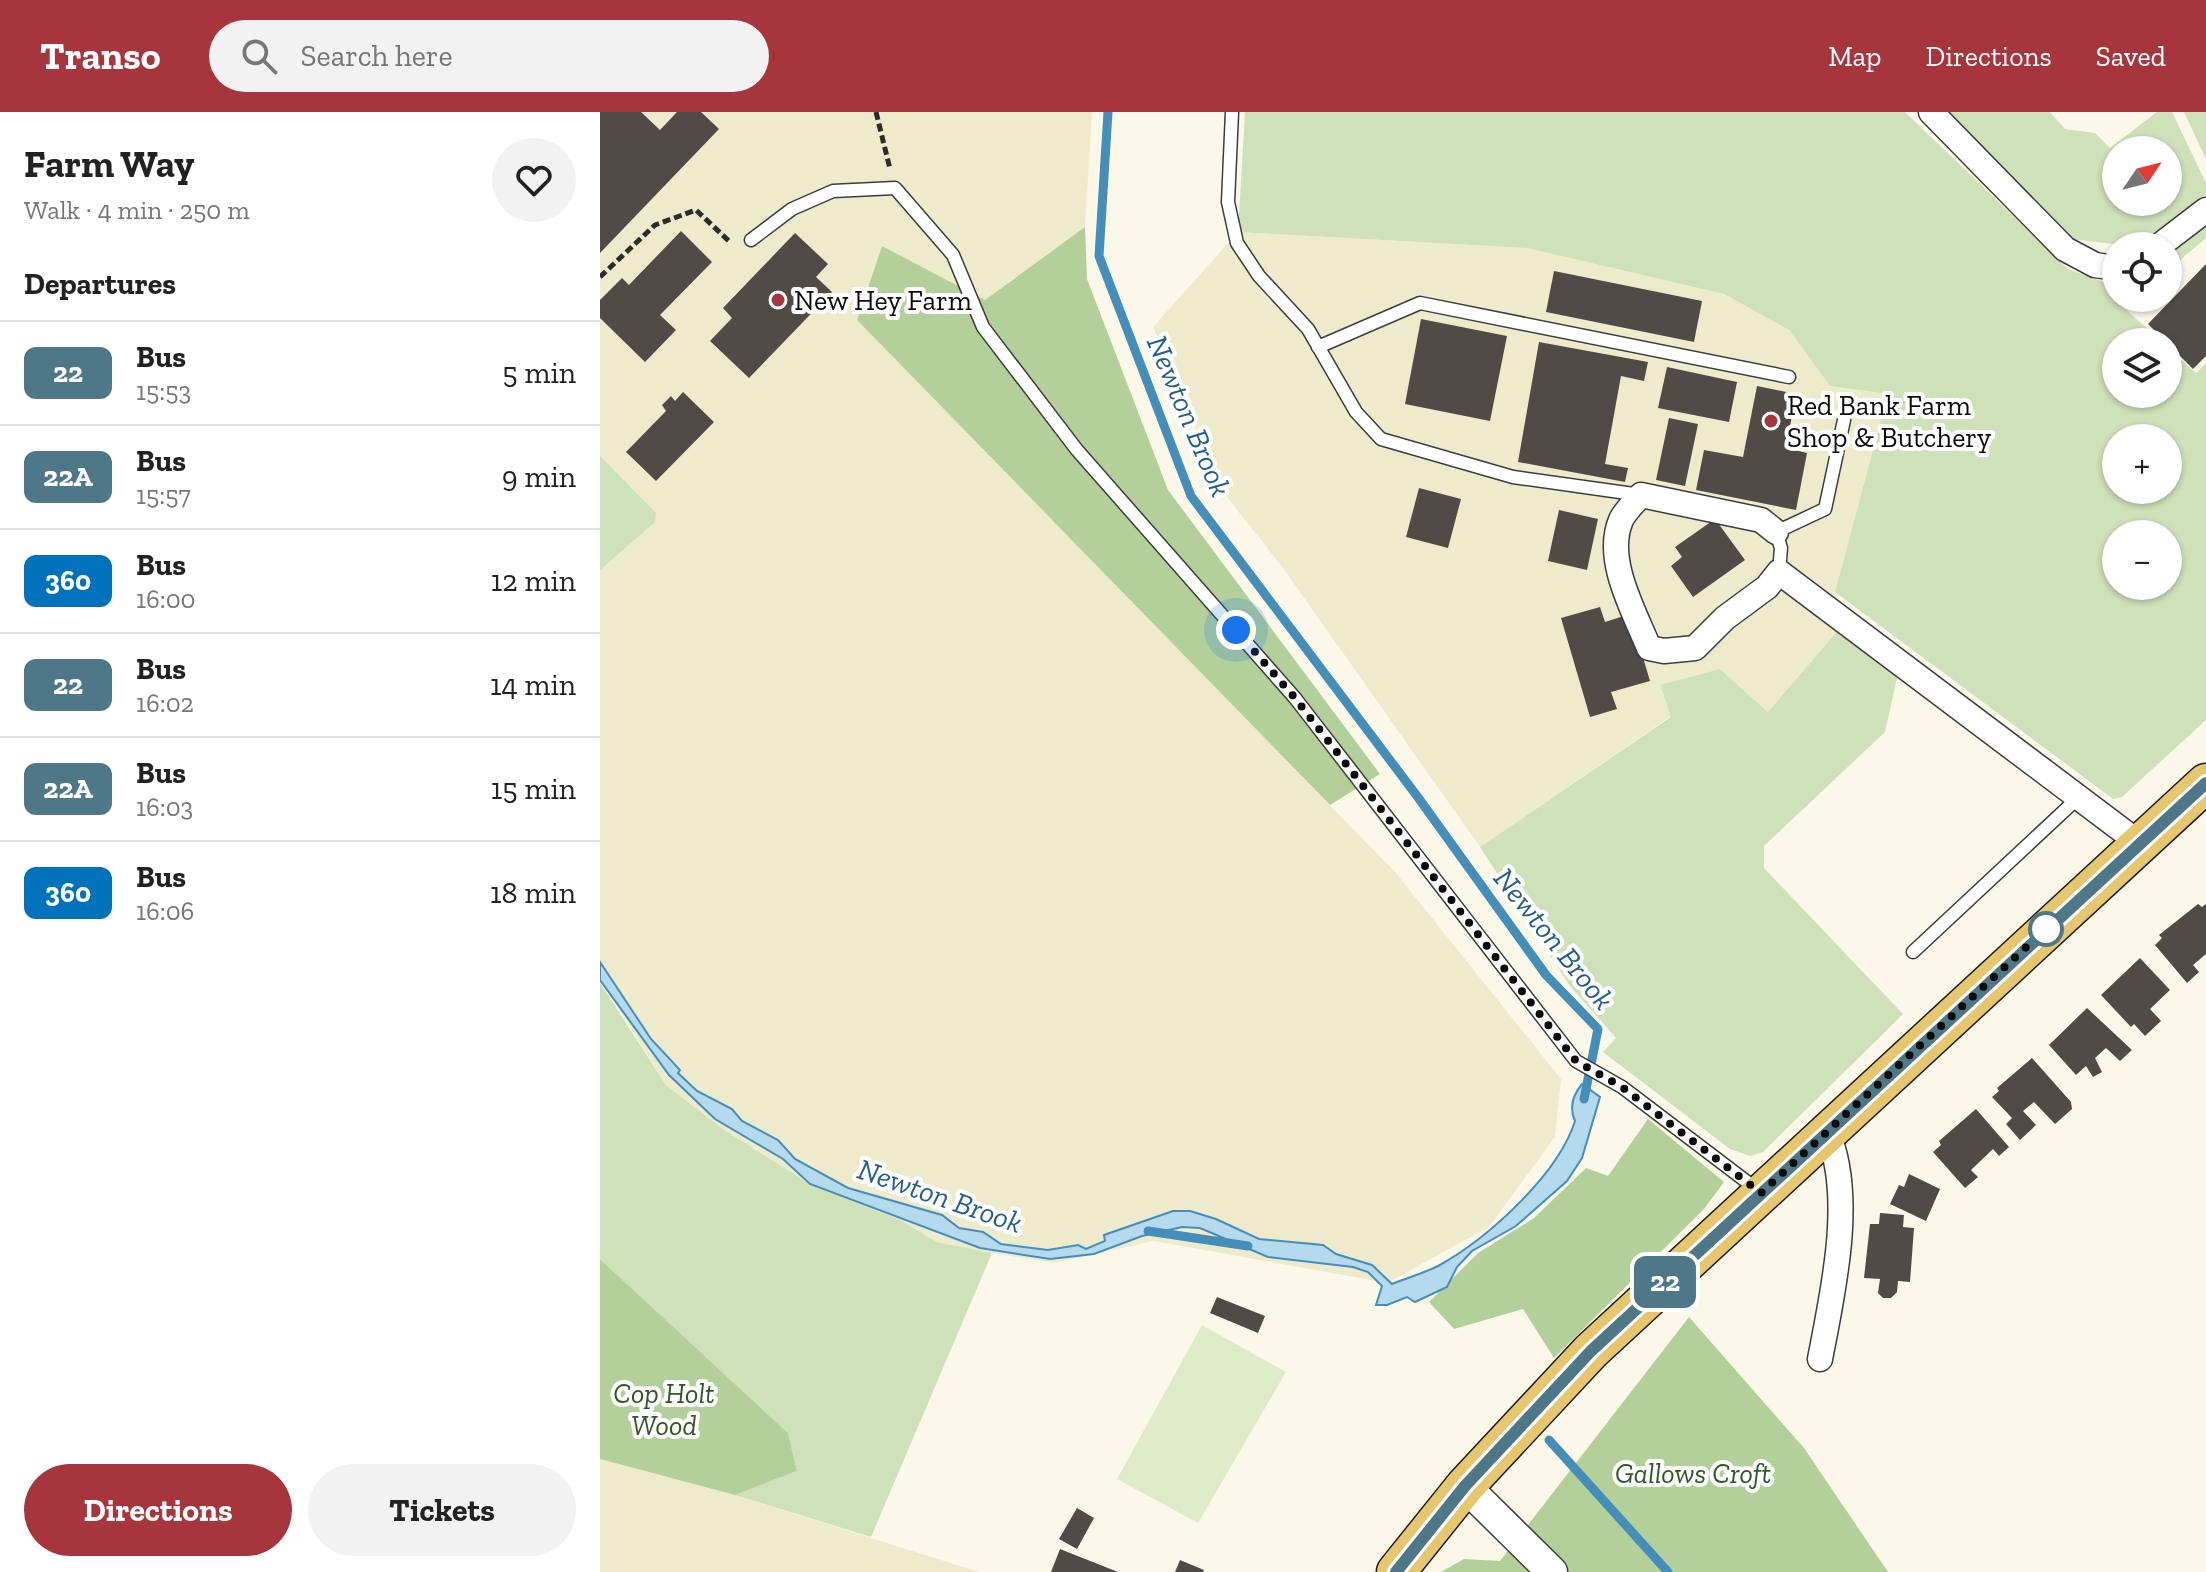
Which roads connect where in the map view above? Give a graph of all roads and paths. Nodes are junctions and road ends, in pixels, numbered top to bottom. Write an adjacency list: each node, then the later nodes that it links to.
1 (876, 112): 4 (path)
2 (1232, 112): 10 (lane)
3 (1931, 112): 8 (street)
4 (895, 188): 7 (lane); 21 (lane)
5 (2206, 210): 6 (street)
6 (2177, 232)
7 (751, 240): 9 (path)
8 (2102, 266)
9 (600, 277)
10 (1318, 347): 11 (lane); 13 (lane)
11 (1789, 377)
12 (1844, 420): 14 (lane)
13 (1641, 495): 14 (street); 15 (street)
14 (1776, 532): 15 (lane)
15 (1779, 572): 17 (street)
16 (2206, 783): 18 (main road)
17 (2079, 797): 18 (street); 19 (lane)
18 (2139, 843): 20 (main road)
19 (1913, 952)
20 (1827, 1132): 21 (main road); 22 (street)
21 (1761, 1193): 23 (main road)
22 (1820, 1359)
23 (1465, 1486): 24 (main road); 25 (street)
24 (1396, 1572)
25 (1552, 1572)

